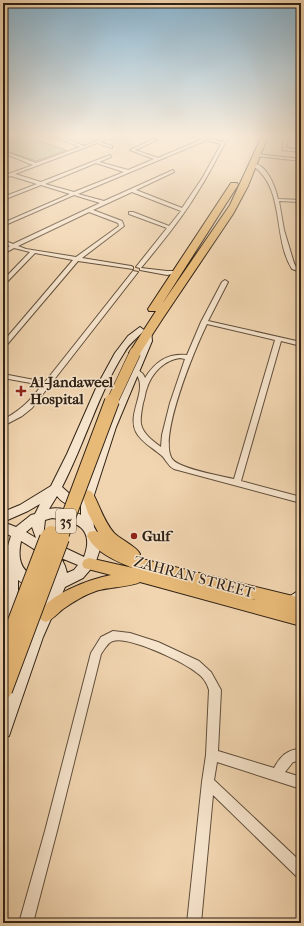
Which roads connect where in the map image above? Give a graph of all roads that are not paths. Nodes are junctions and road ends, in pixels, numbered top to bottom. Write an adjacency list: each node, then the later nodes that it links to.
1 (26, 179): 9 (street)
2 (53, 179): 9 (street)
3 (107, 179): 11 (street)
4 (155, 179): 10 (street)
5 (204, 179): 17 (street)
6 (246, 179): 32 (highway, 35)
7 (268, 179): 13 (street)
8 (237, 180): 28 (highway, 35)
9 (41, 184): 11 (street); 12 (street)
10 (132, 190): 15 (street); 17 (street)
11 (73, 194): 15 (street); 19 (street)
12 (3, 199)
13 (277, 200): 14 (street); 27 (street)
14 (301, 201)
15 (104, 203): 16 (street)
16 (89, 210): 22 (street); 25 (street)
17 (183, 210): 20 (street)
18 (131, 212): 20 (street)
19 (3, 225)
20 (171, 228): 26 (street)
21 (3, 242): 22 (street)
22 (13, 246): 23 (street); 24 (street)
23 (3, 252)
24 (33, 252): 25 (street); 30 (street)
25 (77, 259): 26 (street); 35 (street)
26 (137, 270): 28 (street); 41 (street)
27 (299, 270)
28 (174, 276): 32 (highway, 35)
29 (224, 282): 31 (street)
30 (3, 283)
31 (204, 322): 33 (street); 37 (street)
32 (144, 331): 36 (highway, 35); 38 (main road); 46 (main road)
33 (278, 339): 34 (street); 45 (street)
34 (301, 344)
35 (3, 346)
36 (131, 353): 63 (highway, 35, bridge); 64 (highway, 35, bridge)
37 (188, 357): 39 (street); 44 (street)
38 (135, 369): 39 (street); 42 (street); 47 (main road)
39 (154, 370): 42 (street)
40 (3, 376): 41 (street)
41 (46, 384): 43 (street)
42 (143, 388): 44 (street)
43 (3, 424)
44 (166, 455): 45 (street)
45 (236, 482): 48 (street)
46 (57, 487): 47 (main road); 49 (main road); 50 (main road)
47 (88, 495): 53 (main road); 57 (main road)
48 (301, 500)
49 (40, 515): 52 (main road); 53 (main road); 55 (main road)
50 (3, 516)
51 (3, 527): 52 (main road)
52 (15, 531): 54 (main road); 58 (main road)
53 (91, 531): 55 (main road); 57 (main road, ZAHRAN STREET)
54 (7, 559): 58 (main road); 60 (main road)
55 (88, 564): 56 (main road, ZAHRAN STREET); 58 (main road)
56 (147, 577): 61 (main road); 62 (main road, ZAHRAN STREET)
57 (189, 577): 59 (main road, ZAHRAN STREET)
58 (60, 583): 61 (main road)
59 (298, 600)
60 (5, 618): 61 (main road)
61 (44, 619): 65 (main road)
62 (301, 619)
63 (3, 658)
64 (3, 690)
65 (3, 730)
66 (212, 755): 68 (street); 69 (street); 72 (street)
67 (301, 756): 68 (street)
68 (277, 775): 70 (street)
69 (208, 782): 71 (street); 73 (street)
70 (301, 783)
71 (301, 870)
72 (26, 923)
73 (194, 923)

